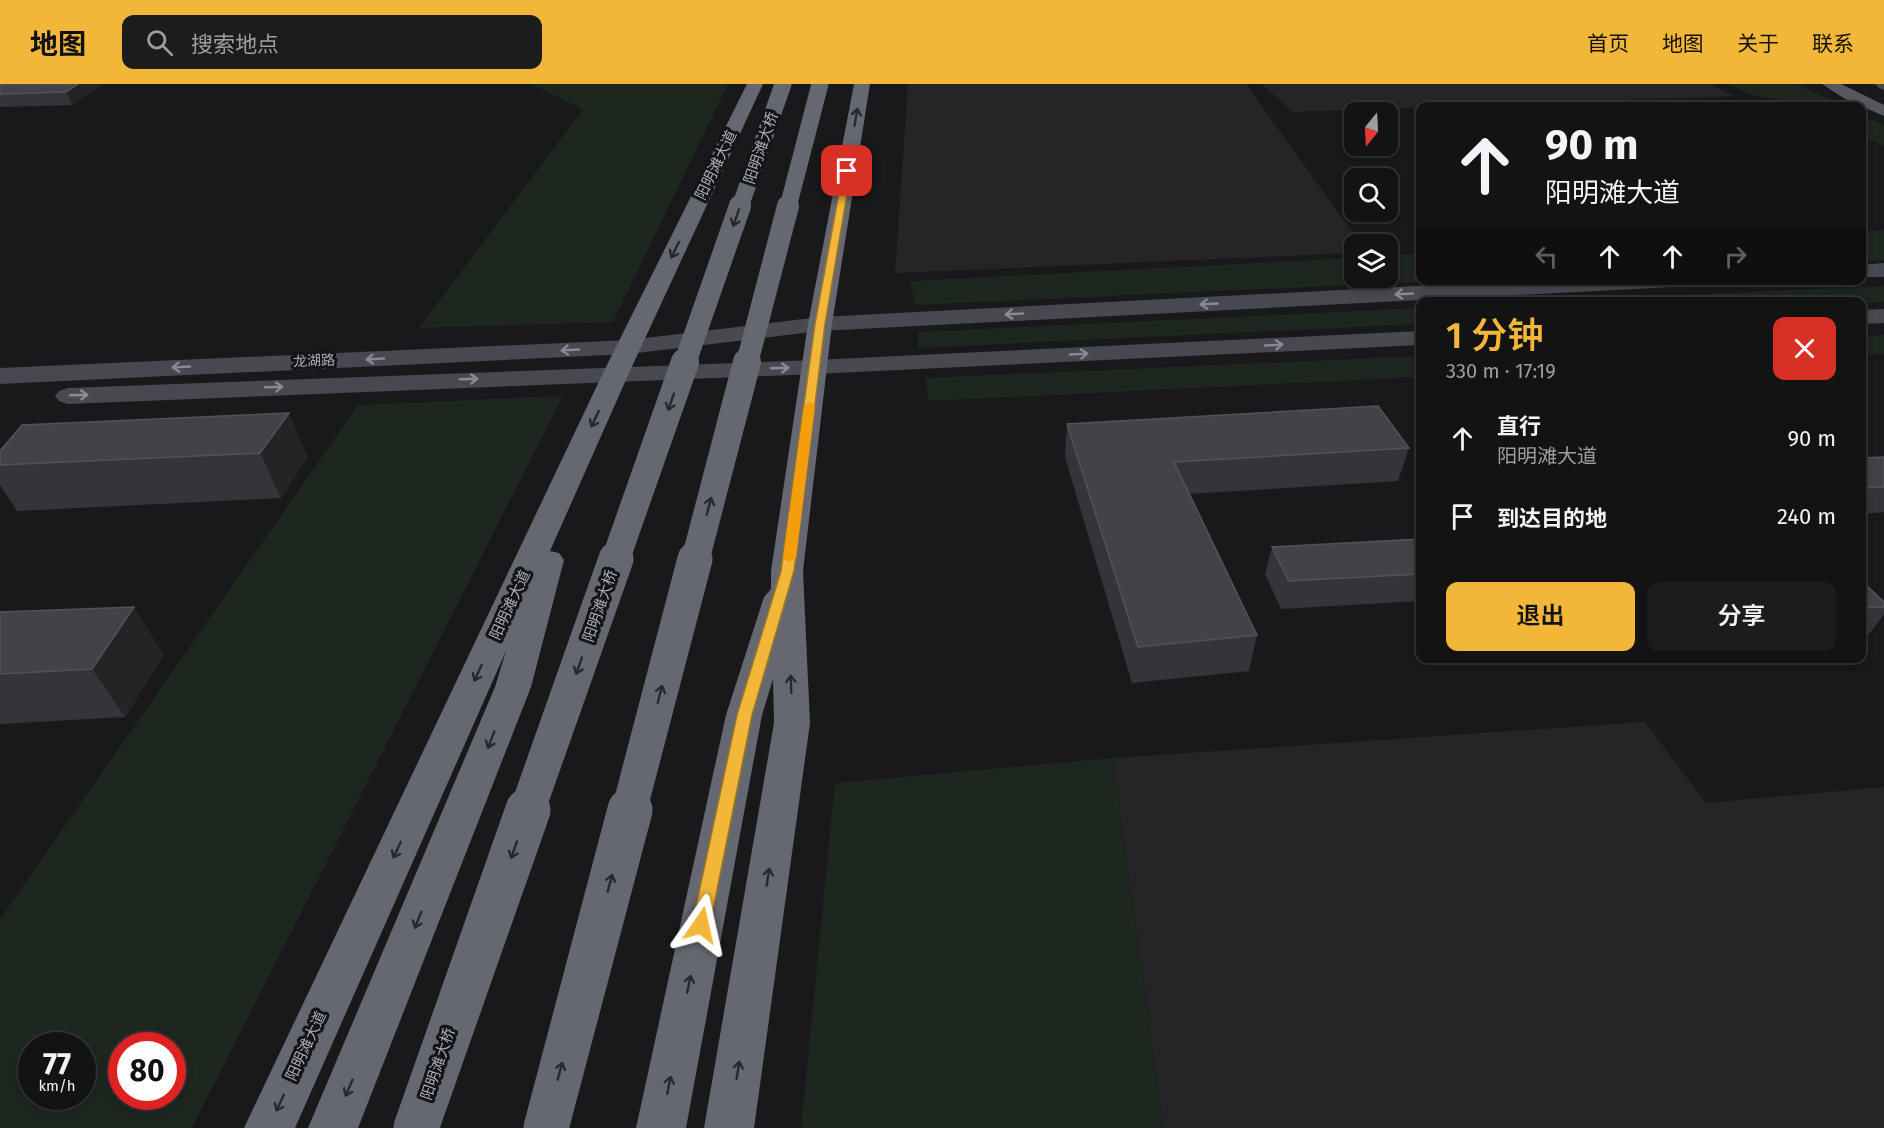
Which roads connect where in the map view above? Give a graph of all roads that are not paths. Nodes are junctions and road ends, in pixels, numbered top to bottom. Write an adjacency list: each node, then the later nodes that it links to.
1 (755, 84): 20 (highway, 阳明滩大道, one-way to 20)
2 (783, 84): 28 (highway, 阳明滩大桥, one-way to 28, bridge)
3 (820, 84): 29 (highway, one-way to 3, bridge)
4 (862, 84): 18 (highway, one-way to 4)
5 (1824, 84): 9 (main road)
6 (1830, 84): 9 (main road)
7 (1877, 84): 8 (main road)
8 (1884, 85)
9 (1851, 96): 10 (main road)
10 (1864, 102)
11 (1866, 103): 12 (main road)
12 (1884, 111)
13 (1884, 270): 14 (main road)
14 (1866, 271)
15 (1575, 285): 18 (main road, one-way to 18)
16 (1884, 316): 17 (main road)
17 (1866, 317)
18 (820, 324): 20 (main road); 21 (highway)
19 (1416, 338): 21 (main road, one-way to 19)
20 (622, 360): 21 (main road, one-way to 21); 22 (main road, 龙湖路, one-way to 22); 23 (main road, 龙湖路, one-way to 20); 24 (highway, 阳明滩大道, one-way to 24)
21 (814, 367): 25 (highway)
22 (0, 376)
23 (0, 398)
24 (575, 463): 26 (highway, 阳明滩大道, one-way to 26); 27 (highway, one-way to 27)
25 (787, 571): 30 (highway, one-way to 25); 31 (highway, one-way to 25)
26 (269, 1128)
27 (333, 1128)
28 (416, 1128)
29 (546, 1128)
30 (660, 1128)
31 (729, 1128)

